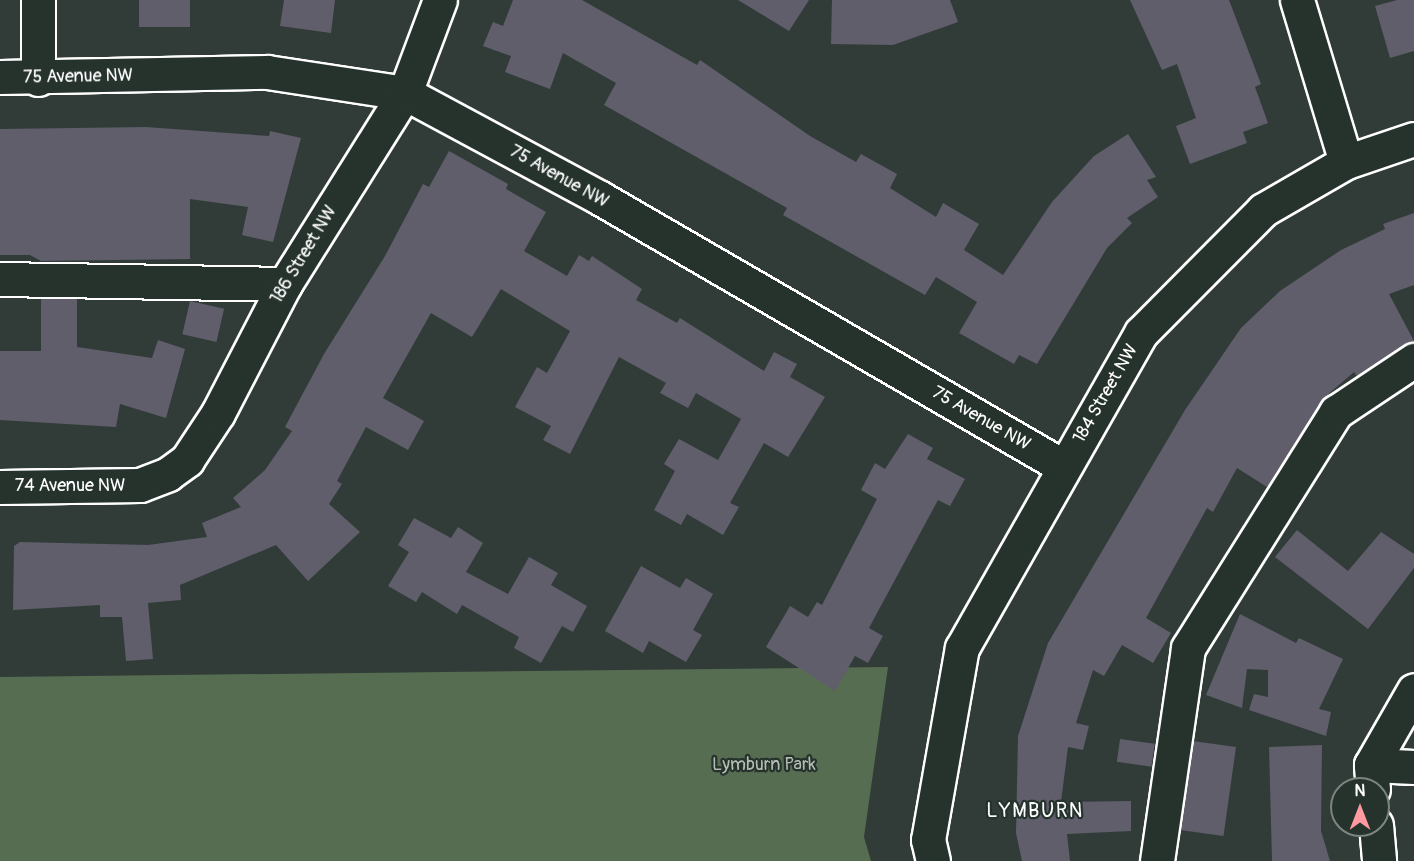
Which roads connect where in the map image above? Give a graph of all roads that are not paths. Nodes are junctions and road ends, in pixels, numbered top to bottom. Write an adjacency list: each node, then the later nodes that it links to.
1 (38, 0): 5 (street)
2 (440, 0): 6 (street, 186 Street NW)
3 (1298, 0): 8 (street)
4 (0, 77): 5 (street, 75 Avenue NW)
5 (38, 79): 6 (street, 75 Avenue NW)
6 (405, 93): 10 (street, 186 Street NW); 12 (street, 75 Avenue NW)
7 (1414, 139): 8 (street, 184 Street NW)
8 (1346, 162): 12 (street, 184 Street NW)
9 (0, 279): 10 (street)
10 (285, 284): 13 (street, 186 Street NW)
11 (1414, 360): 20 (street)
12 (1064, 467): 19 (street, 184 Street NW)
13 (140, 486): 14 (street, 74 Avenue NW)
14 (0, 487)
15 (1414, 690): 17 (street)
16 (1414, 767): 17 (street)
17 (1372, 777)
18 (1377, 837): 21 (street)
19 (933, 861)
20 (1157, 861)
21 (1379, 861)

